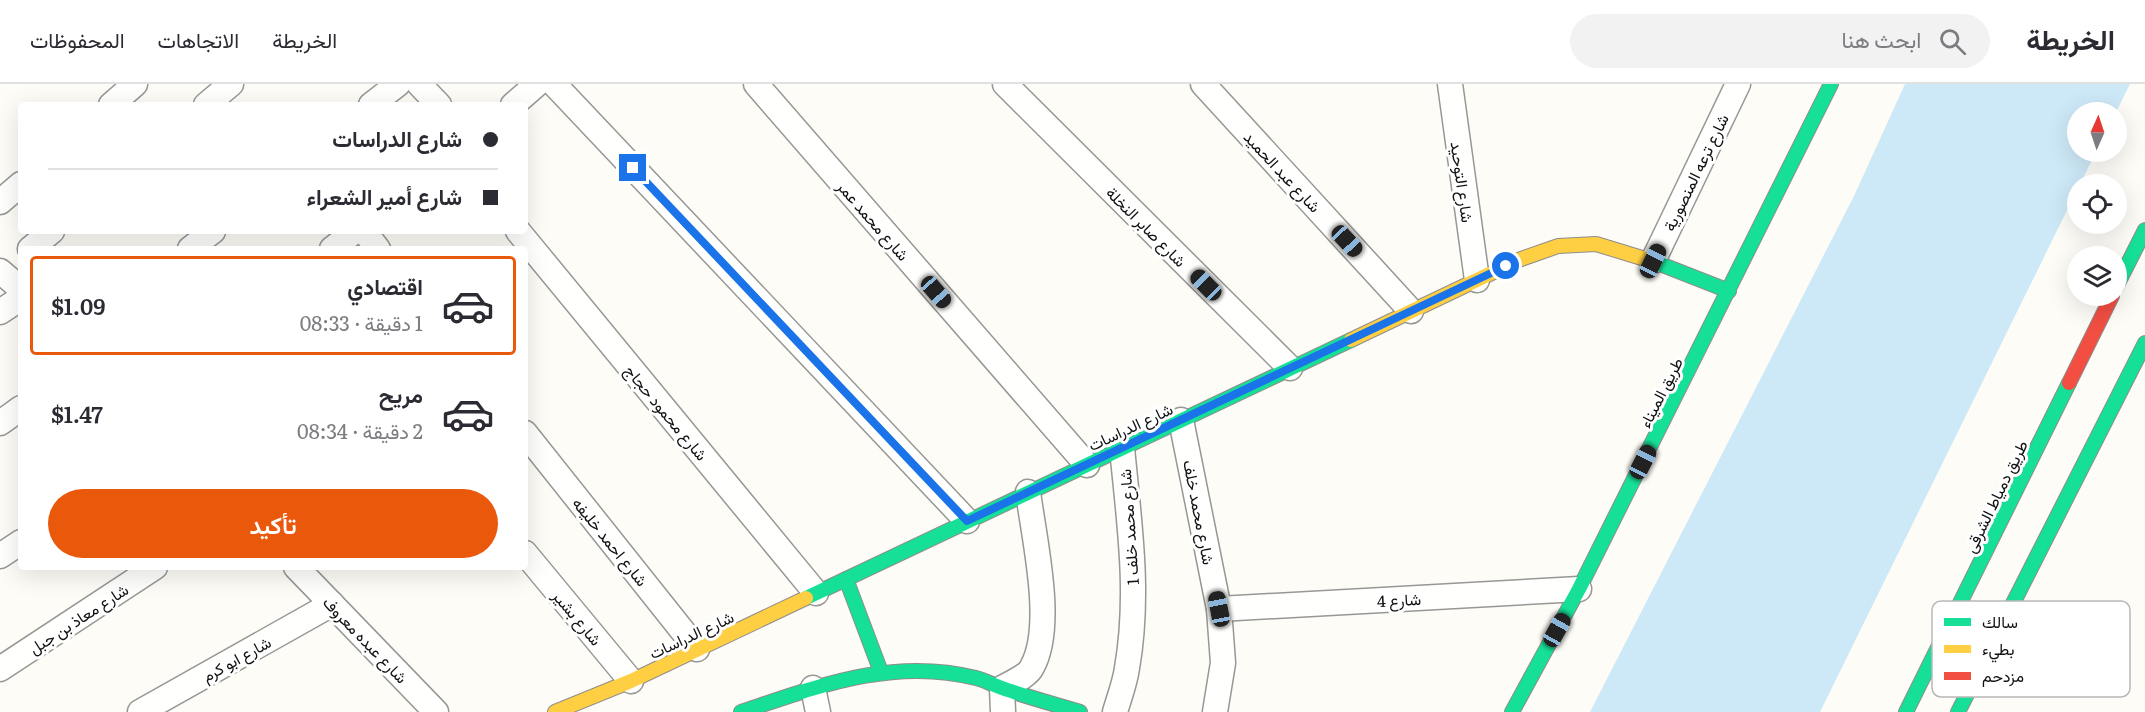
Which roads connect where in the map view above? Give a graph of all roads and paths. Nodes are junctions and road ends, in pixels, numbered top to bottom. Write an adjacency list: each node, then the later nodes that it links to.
1 (135, 84): 13 (street)
2 (231, 84): 14 (street)
3 (398, 84): 15 (street)
4 (419, 84): 16 (street)
5 (537, 84): 17 (street)
6 (554, 84): 50 (street)
7 (756, 84): 48 (street, شارع محمد عمر)
8 (1005, 84): 42 (street, شارع صابر النخلة)
9 (1203, 84): 39 (street, شارع عبد الحميد)
10 (1450, 84): 34 (street, شارع التوحيد)
11 (1738, 84): 31 (street, شارع ترعه المنصورية)
12 (1832, 84): 36 (main road, طريق الميناء)
13 (114, 102)
14 (210, 102)
15 (375, 102)
16 (436, 102)
17 (516, 102)
18 (18, 187): 19 (street)
19 (0, 202)
20 (2145, 230): 32 (main road)
21 (48, 234): 26 (street)
22 (209, 234): 27 (street)
23 (351, 234): 28 (street)
24 (366, 234): 29 (street)
25 (520, 234): 58 (street, شارع محمود حجاج)
26 (34, 246)
27 (194, 246)
28 (336, 246)
29 (376, 246)
30 (18, 258): 33 (street)
31 (1653, 261): 34 (main road, شارع الدراسات); 36 (main road, شارع الدراسات)
32 (2127, 265)
33 (1, 271): 35 (street)
34 (1477, 280): 39 (main road, شارع الدراسات)
35 (18, 286)
36 (1729, 291): 57 (main road, طريق الميناء)
37 (18, 300): 40 (street)
38 (2107, 306): 59 (main road, طريق دمياط الشرقى)
39 (1411, 311): 42 (main road, شارع الدراسات)
40 (0, 312)
41 (2145, 343): 60 (main road)
42 (1290, 368): 44 (main road, شارع الدراسات)
43 (18, 410): 45 (street)
44 (1181, 420): 47 (main road, شارع الدراسات); 62 (street, شارع محمد خلف)
45 (0, 423)
46 (528, 437): 63 (street, شارع احمد خليفه)
47 (1122, 448): 48 (main road, شارع الدراسات); 77 (street, شارع محمد خلف 1)
48 (1087, 465): 49 (main road, شارع الدراسات)
49 (1028, 492): 50 (main road, شارع الدراسات); 70 (street)
50 (967, 521): 56 (main road, شارع الدراسات)
51 (18, 544): 52 (street)
52 (0, 556)
53 (528, 557): 67 (street, شارع بشير)
54 (150, 570): 65 (street, شارع معاذ بن جبل)
55 (299, 570): 61 (street, شارع عبده معروف)
56 (846, 579): 58 (main road, شارع الدراسات); 66 (main road)
57 (1579, 589): 62 (street, شارع 4); 79 (main road, طريق الميناء)
58 (816, 592): 63 (main road, شارع الدراسات)
59 (1961, 601)
60 (2014, 601)
61 (332, 604): 71 (street, شارع ابو كرم); 72 (street, شارع عبده معروف)
62 (1219, 609): 78 (street, شارع محمد خلف)
63 (697, 649): 67 (main road, شارع الدراسات)
64 (1932, 659): 80 (main road, طريق دمياط الشرقى)
65 (0, 669)
66 (881, 672): 68 (main road); 70 (main road)
67 (631, 681): 73 (main road, شارع الدراسات)
68 (813, 688): 74 (main road); 75 (street)
69 (1966, 697): 81 (main road)
70 (1003, 700): 76 (main road)
71 (140, 712)
72 (436, 712)
73 (555, 712)
74 (741, 712)
75 (818, 712)
76 (1080, 712)
77 (1114, 712)
78 (1215, 712)
79 (1512, 712)
80 (1906, 712)
81 (1958, 712)

